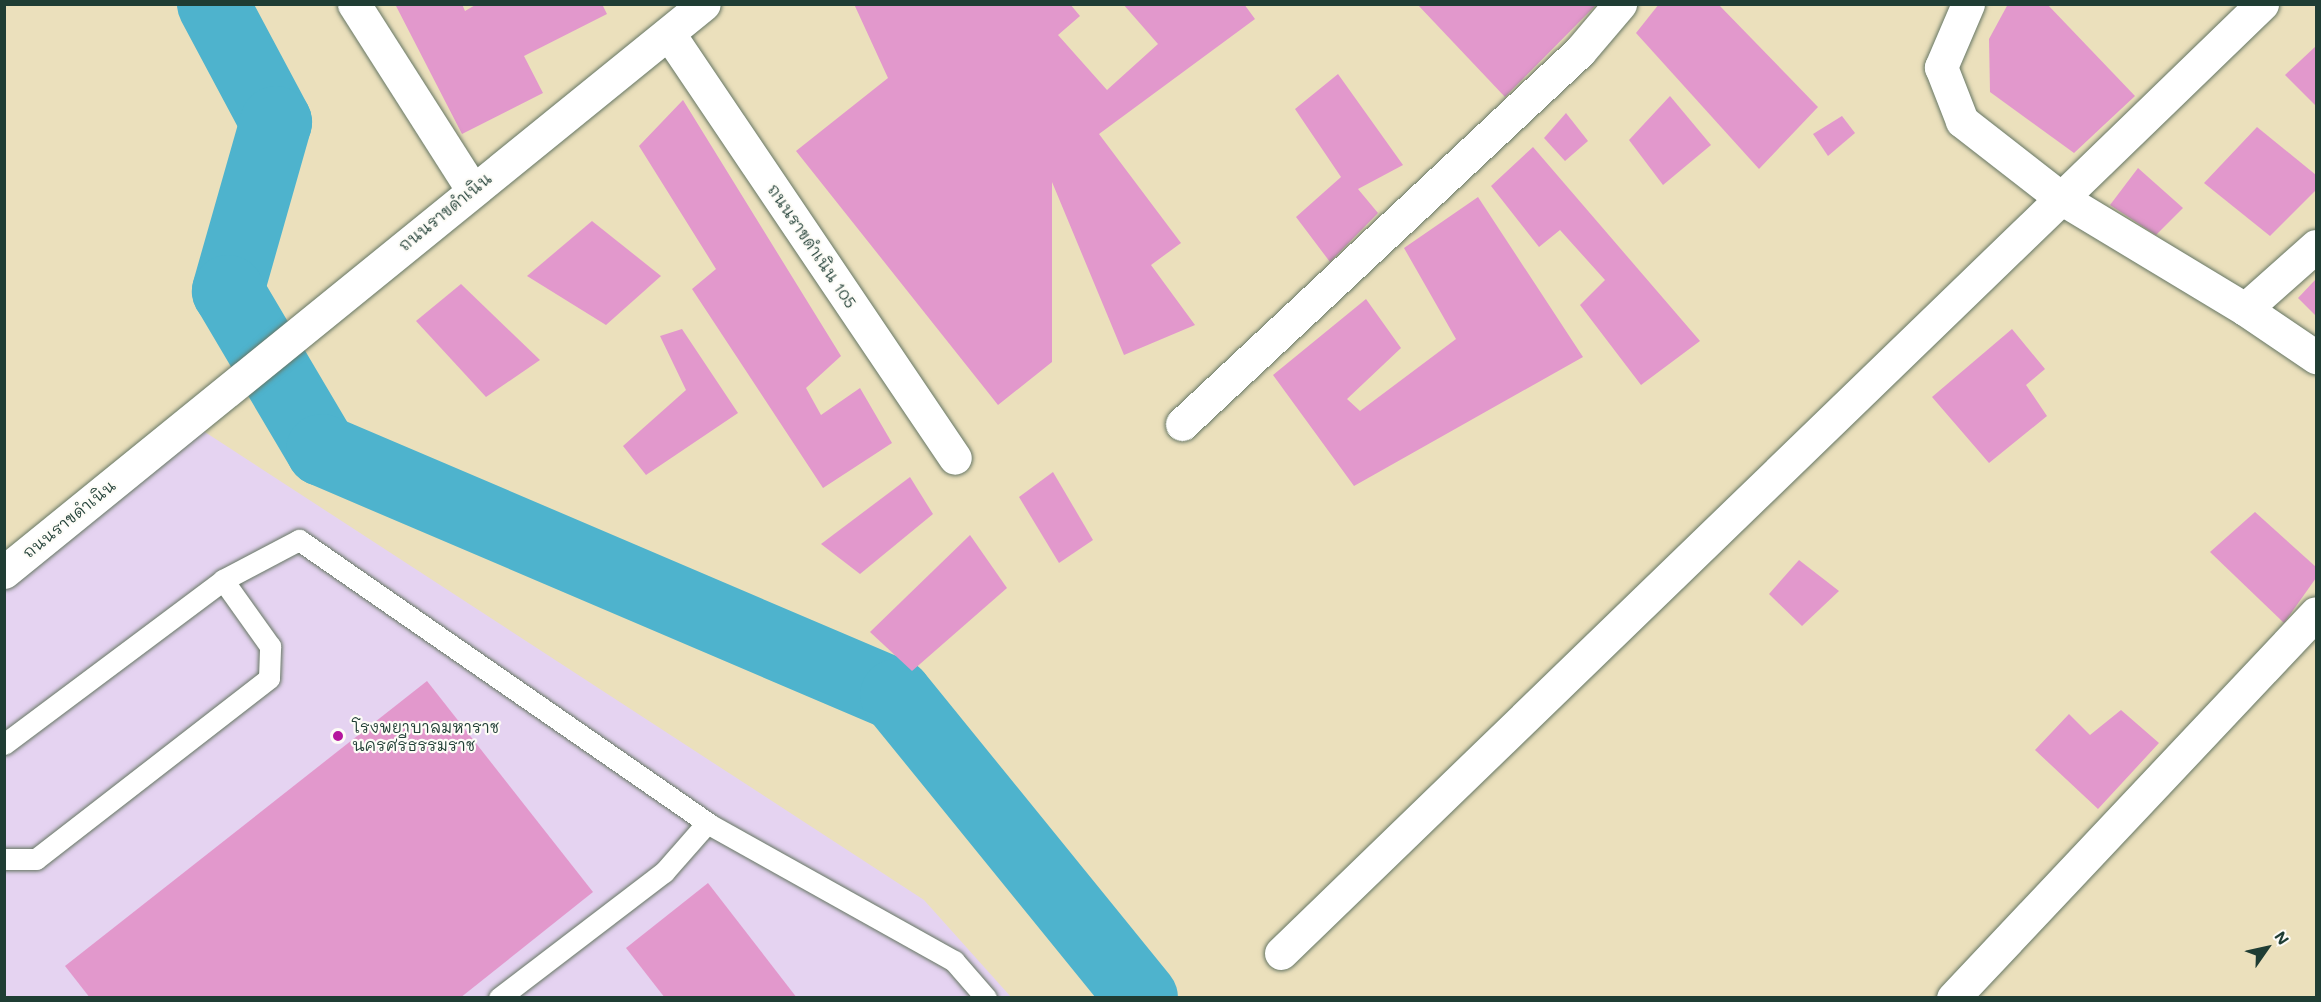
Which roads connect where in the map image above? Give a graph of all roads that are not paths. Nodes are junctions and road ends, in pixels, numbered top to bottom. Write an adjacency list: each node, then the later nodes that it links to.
1 (354, 4): 7 (street)
2 (704, 4): 6 (street, ถนนราขดำเนิน)
3 (1620, 4): 13 (street)
4 (1968, 4): 8 (street)
5 (2262, 4): 8 (street)
6 (669, 34): 7 (street, ถนนราขดำเนิน); 14 (street, ถนนราขดำเนิน 105)
7 (472, 189): 12 (street, ถนนราขดำเนิน)
8 (2061, 198): 10 (street); 22 (street)
9 (2316, 246): 10 (street)
10 (2245, 309): 11 (street)
11 (2316, 357)
12 (188, 421): 15 (street, ถนนราขดำเนิน); 16 (street, ถนนราขดำเนิน)
13 (1182, 424)
14 (955, 458)
15 (4, 544)
16 (4, 572)
17 (224, 580): 19 (lane); 20 (lane); 21 (lane)
18 (2316, 613): 25 (street)
19 (4, 744)
20 (707, 823): 23 (lane); 24 (lane)
21 (4, 859)
22 (1281, 953)
23 (499, 998)
24 (986, 998)
25 (1953, 998)

